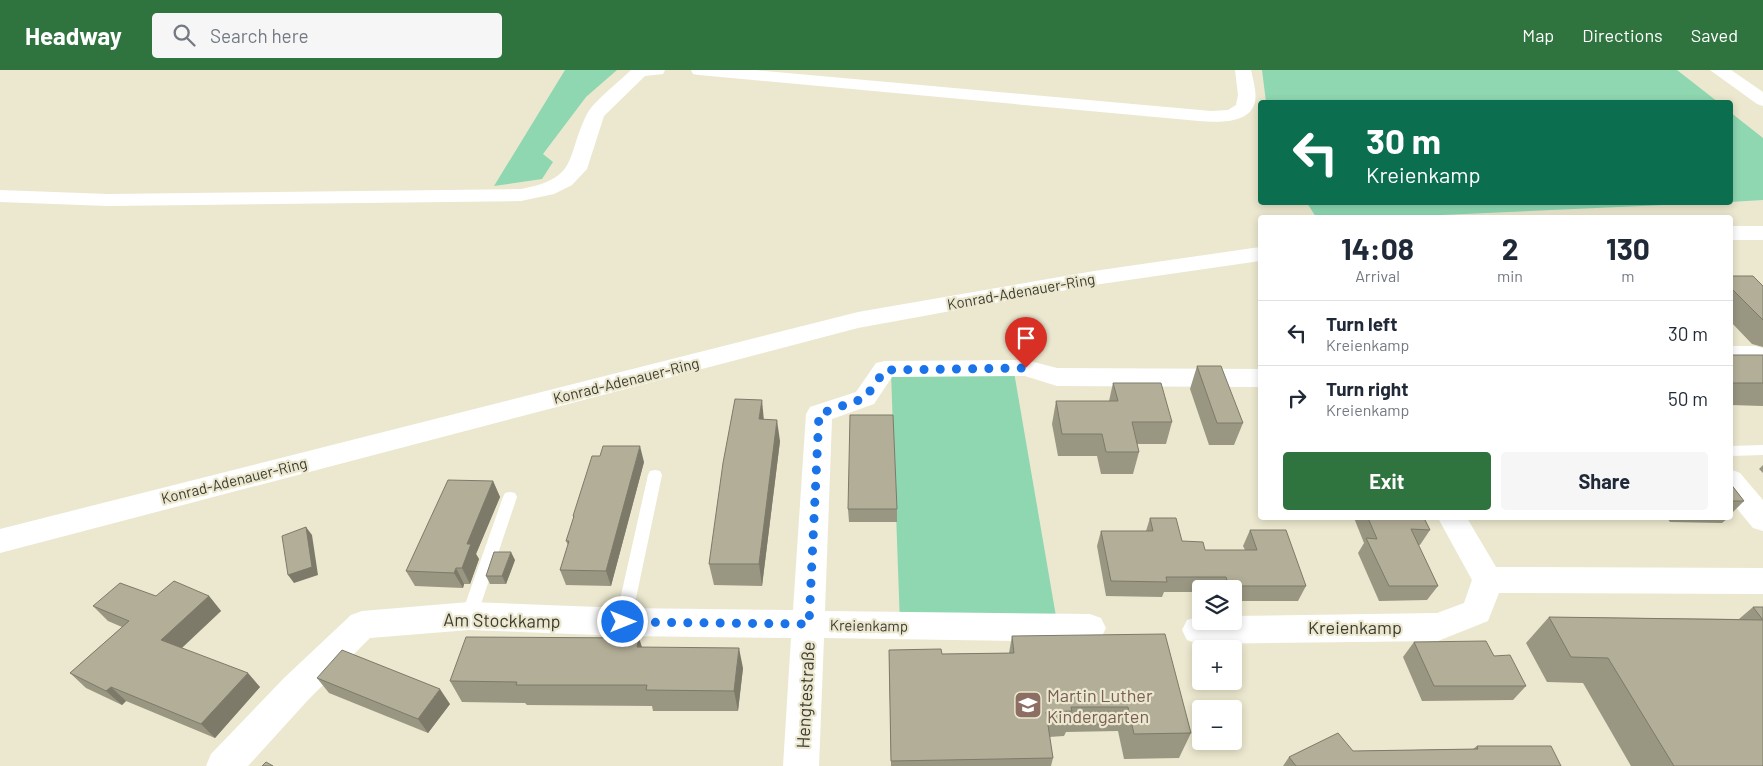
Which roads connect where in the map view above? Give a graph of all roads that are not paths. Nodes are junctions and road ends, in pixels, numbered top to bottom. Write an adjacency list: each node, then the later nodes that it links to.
1 (657, 70): 6 (street)
2 (699, 70): 3 (street)
3 (1243, 70)
4 (1719, 70): 5 (main road)
5 (1763, 100)
6 (0, 196)
7 (1733, 233): 8 (main road)
8 (1763, 233)
9 (1258, 254): 20 (main road, Konrad-Adenauer-Ring)
10 (1733, 354): 11 (street)
11 (1754, 354)
12 (1258, 378): 25 (street, Kreienkamp)
13 (1733, 450): 14 (lane)
14 (1763, 450)
15 (655, 475): 24 (lane)
16 (1733, 484): 19 (street)
17 (510, 497): 23 (lane)
18 (1453, 520): 21 (street)
19 (1763, 520)
20 (0, 541)
21 (1488, 580): 22 (street); 27 (street, Kreienkamp)
22 (1763, 581)
23 (469, 616): 24 (street, Am Stockkamp); 28 (street, Am Stockkamp)
24 (623, 622): 25 (street, Am Stockkamp)
25 (809, 624): 26 (street, Kreienkamp); 29 (street, Hengtestraße)
26 (1090, 628)
27 (1242, 629)
28 (224, 766)
29 (801, 766)

